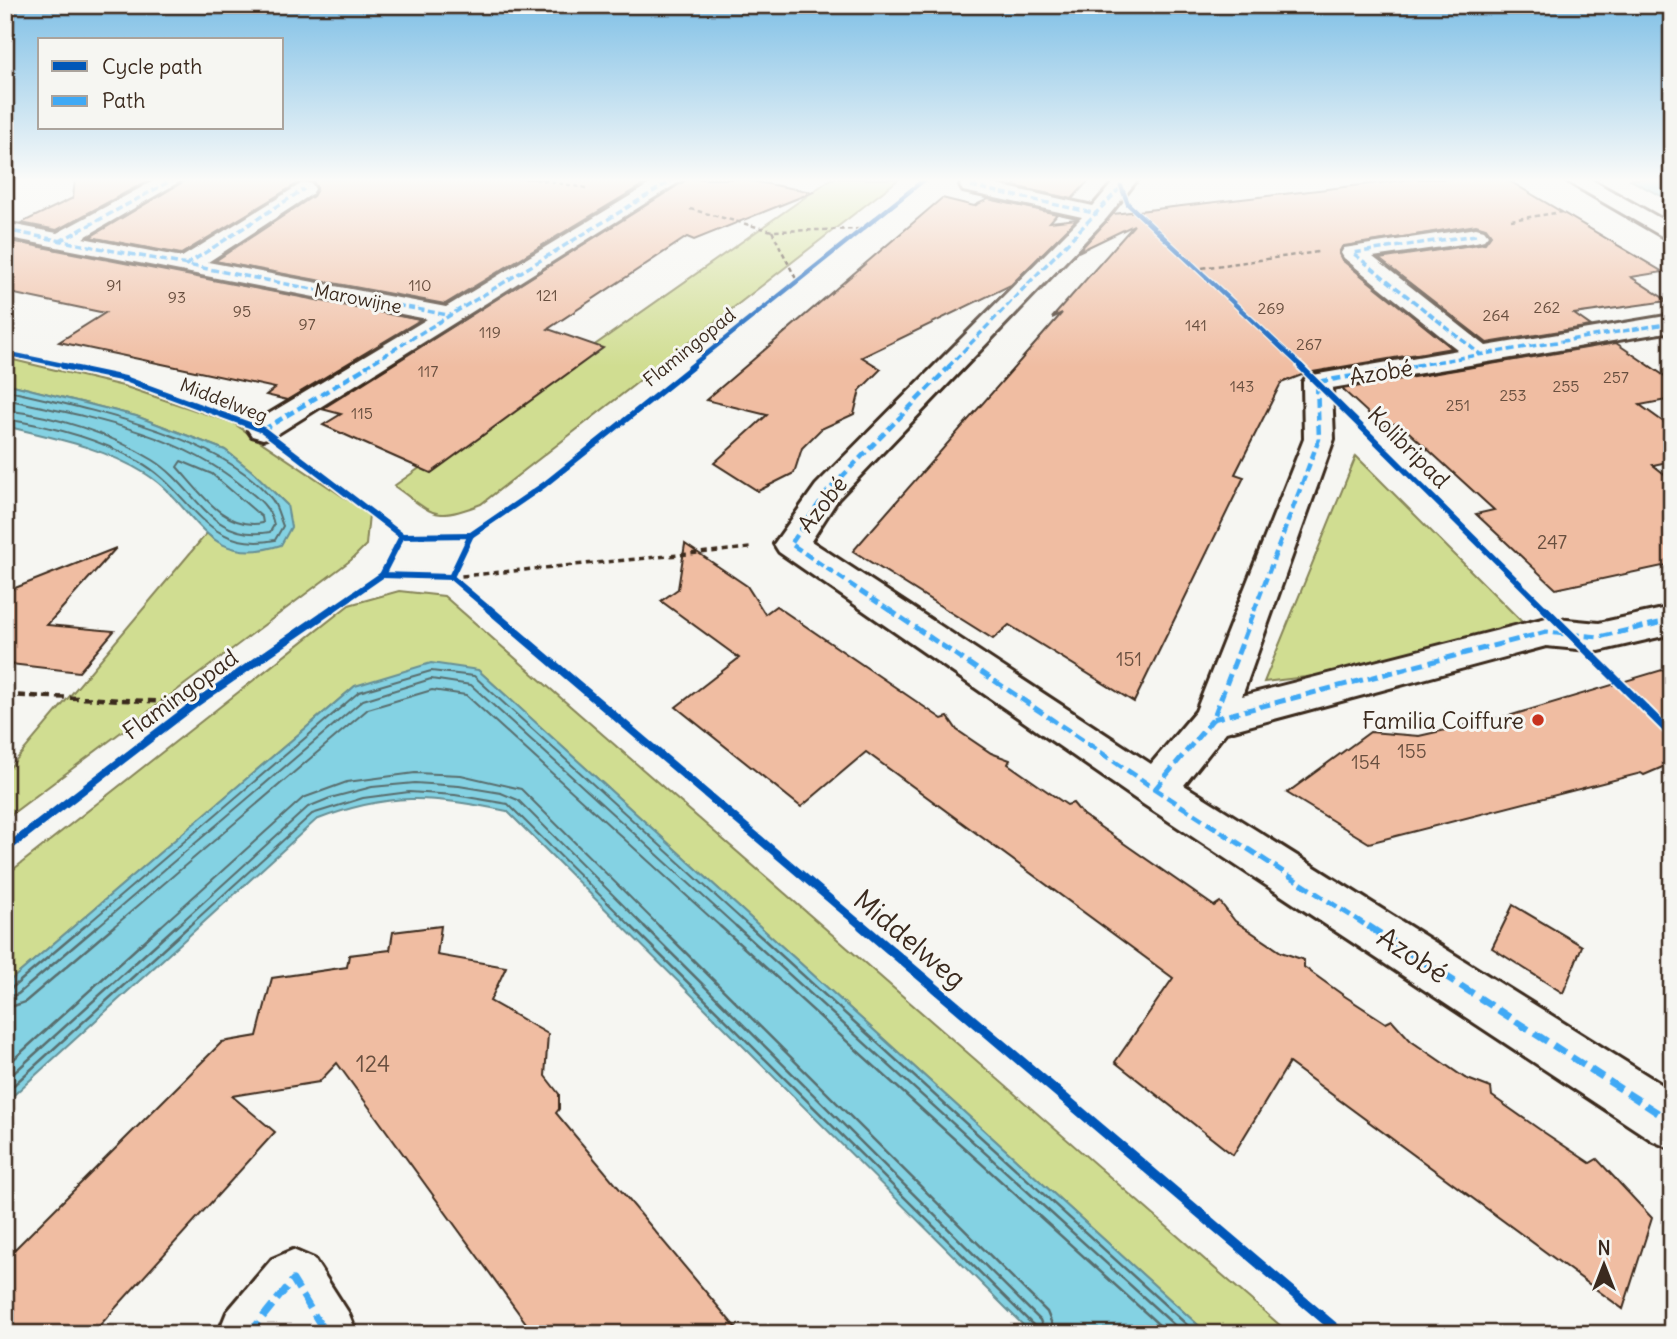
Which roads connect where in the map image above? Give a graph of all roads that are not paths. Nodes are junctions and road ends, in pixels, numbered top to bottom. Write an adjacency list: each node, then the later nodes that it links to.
1 (63, 241): 6 (street, Marowijne)
2 (223, 241): 6 (street)
3 (571, 241): 7 (street, Marowijne)
4 (1071, 241): 13 (street, Azobé)
5 (1432, 241): 9 (street)
6 (186, 265): 7 (street, Marowijne)
7 (448, 315): 10 (street, Marowijne)
8 (1672, 323): 9 (street, Azobé)
9 (1481, 355): 12 (street, Azobé)
10 (263, 430)
11 (1672, 620): 12 (street)
12 (1213, 719): 13 (street, Azobé)
13 (1155, 789): 14 (street, Azobé)
14 (1672, 1122)
15 (249, 1334): 16 (street)
16 (326, 1334)

